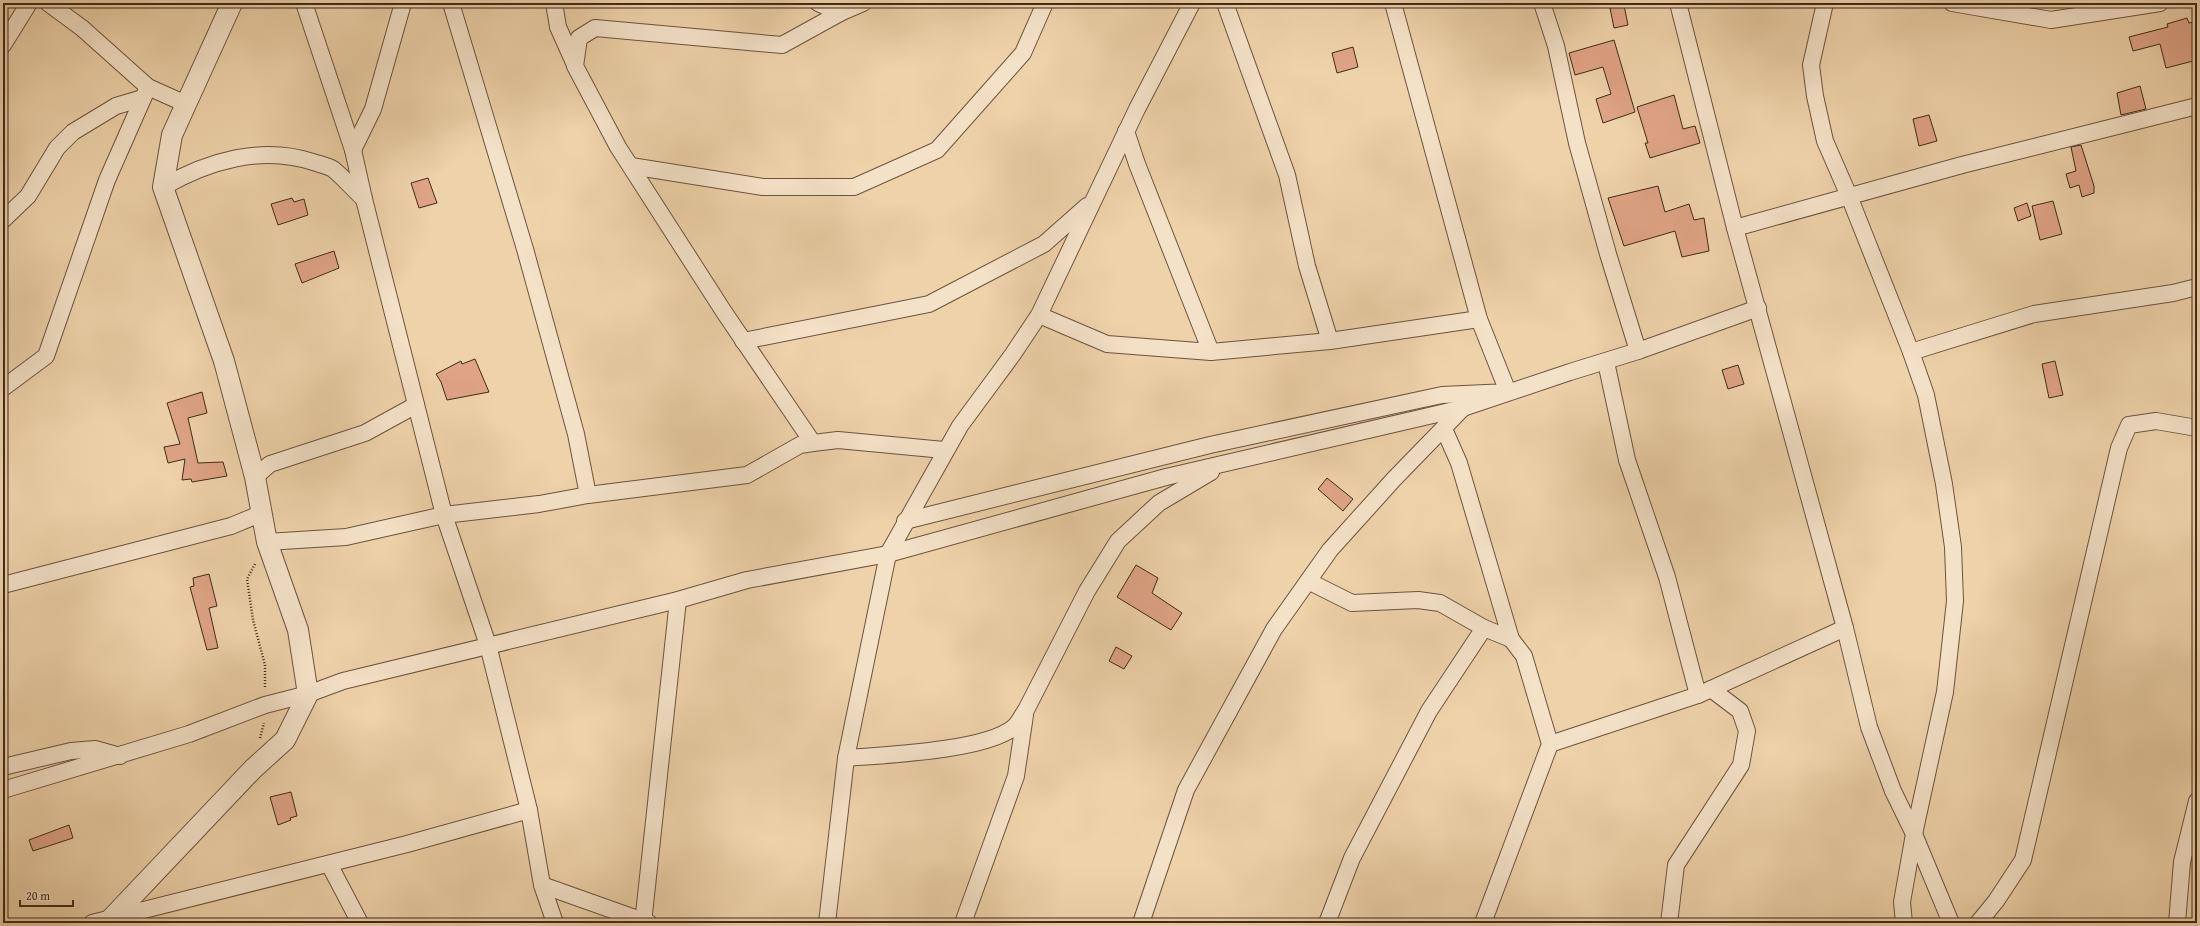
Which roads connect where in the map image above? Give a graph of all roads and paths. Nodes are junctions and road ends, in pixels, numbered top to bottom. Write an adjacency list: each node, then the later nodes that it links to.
1 (29, 3): 20 (street)
2 (48, 3): 22 (street)
3 (232, 3): 23 (street)
4 (304, 3): 26 (street)
5 (403, 3): 26 (street)
6 (451, 3): 54 (street)
7 (554, 3): 21 (street)
8 (818, 3): 19 (street)
9 (863, 3): 19 (street)
10 (1045, 3): 27 (street)
11 (1192, 3): 25 (street)
12 (1225, 3): 39 (street)
13 (1393, 3): 37 (street)
14 (1542, 3): 40 (street)
15 (1678, 3): 33 (street)
16 (1825, 3): 29 (street)
17 (1952, 3): 18 (street)
18 (2160, 3)
19 (840, 13): 21 (street)
20 (3, 45)
21 (575, 66): 27 (street)
22 (145, 92): 23 (street); 32 (street); 44 (street)
23 (186, 104): 28 (street)
24 (2197, 106): 29 (street)
25 (1126, 131): 31 (street); 41 (street)
26 (353, 150): 30 (street)
27 (630, 166): 38 (street)
28 (163, 187): 30 (street); 53 (street)
29 (1849, 196): 33 (street); 42 (street)
30 (364, 199): 46 (street)
31 (1092, 201): 36 (street); 38 (street)
32 (3, 220)
33 (1735, 228): 35 (street)
34 (2197, 286): 42 (street)
35 (1758, 308): 40 (street); 64 (street)
36 (1039, 315): 41 (street); 51 (street)
37 (1479, 319): 39 (street); 45 (street)
38 (743, 341): 50 (street)
39 (1330, 341): 41 (street)
40 (1638, 351): 43 (street)
41 (1211, 352)
42 (1911, 352): 79 (street)
43 (1606, 362): 45 (street); 67 (street)
44 (3, 388)
45 (1508, 392): 47 (street); 57 (street)
46 (416, 405): 53 (street); 56 (street)
47 (1463, 408): 49 (street); 52 (street)
48 (2197, 428): 96 (street)
49 (1444, 429): 60 (street); 65 (street)
50 (813, 443): 51 (street); 54 (street)
51 (944, 450): 57 (street)
52 (1230, 461): 59 (street); 70 (street)
53 (254, 477): 55 (street)
54 (588, 495): 56 (street)
55 (260, 514): 58 (street); 61 (street)
56 (444, 515): 58 (street); 66 (street)
57 (904, 521): 59 (street)
58 (267, 542): 68 (street); 69 (path)
59 (888, 554): 62 (street); 73 (street)
60 (1308, 581): 63 (street); 90 (street)
61 (3, 585)
62 (678, 600): 66 (street); 84 (street)
63 (1484, 628): 65 (street); 91 (street)
64 (1845, 628): 67 (street); 79 (street)
65 (1511, 639): 71 (street)
66 (488, 645): 68 (street); 78 (street)
67 (1705, 692): 71 (street); 93 (street)
68 (308, 694): 69 (street); 75 (street)
69 (266, 705): 72 (street); 75 (path)
70 (1026, 710): 73 (street); 89 (street)
71 (1550, 744): 92 (street)
72 (120, 756): 74 (street); 76 (street)
73 (846, 758): 88 (street)
74 (3, 767)
75 (252, 769): 83 (street)
76 (3, 790)
77 (2197, 801): 80 (street)
78 (529, 810): 81 (street); 82 (street)
79 (1914, 834): 94 (street); 95 (street)
80 (2190, 861): 97 (street)
81 (329, 864): 83 (street); 86 (street)
82 (542, 885): 84 (street); 87 (street)
83 (111, 921): 85 (street)
84 (645, 922)
85 (92, 923)
86 (360, 923)
87 (555, 923)
88 (827, 923)
89 (963, 923)
90 (1140, 923)
91 (1327, 923)
92 (1483, 923)
93 (1669, 923)
94 (1904, 923)
95 (1951, 923)
96 (1978, 923)
97 (2177, 923)

